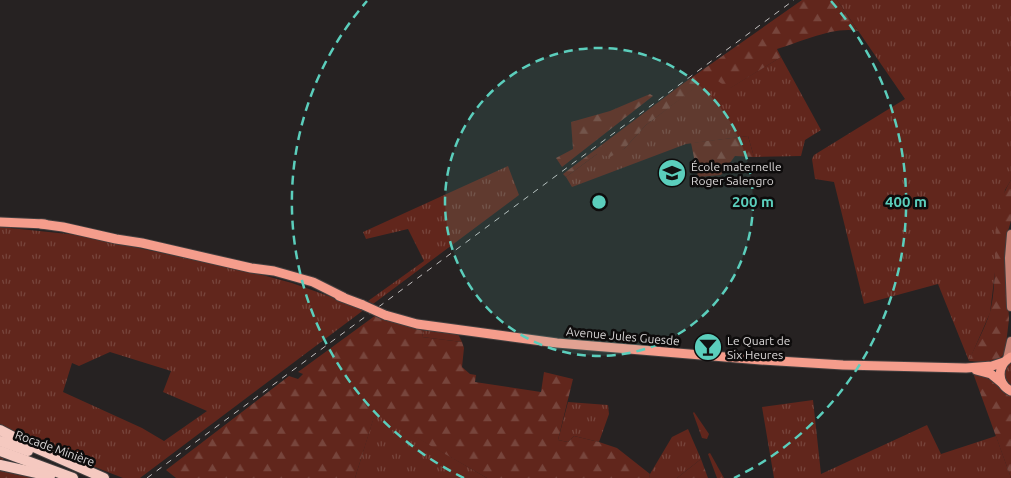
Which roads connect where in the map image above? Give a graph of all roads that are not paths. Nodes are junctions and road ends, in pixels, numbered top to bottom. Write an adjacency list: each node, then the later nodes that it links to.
1 (0, 222): 7 (main road, Avenue Jules Guesde, bridge)
2 (1011, 234): 3 (main road)
3 (1011, 296): 4 (main road)
4 (1011, 307)
5 (1011, 341): 6 (main road)
6 (1007, 359): 7 (main road); 8 (main road)
7 (966, 368): 8 (main road)
8 (1002, 384): 9 (main road)
9 (1011, 391)
10 (0, 430): 16 (highway)
11 (0, 441): 16 (highway, Rocade Minière)
12 (0, 451): 15 (highway, Rocade Minière)
13 (0, 465): 14 (highway)
14 (58, 478)
15 (73, 478)
16 (103, 478)

